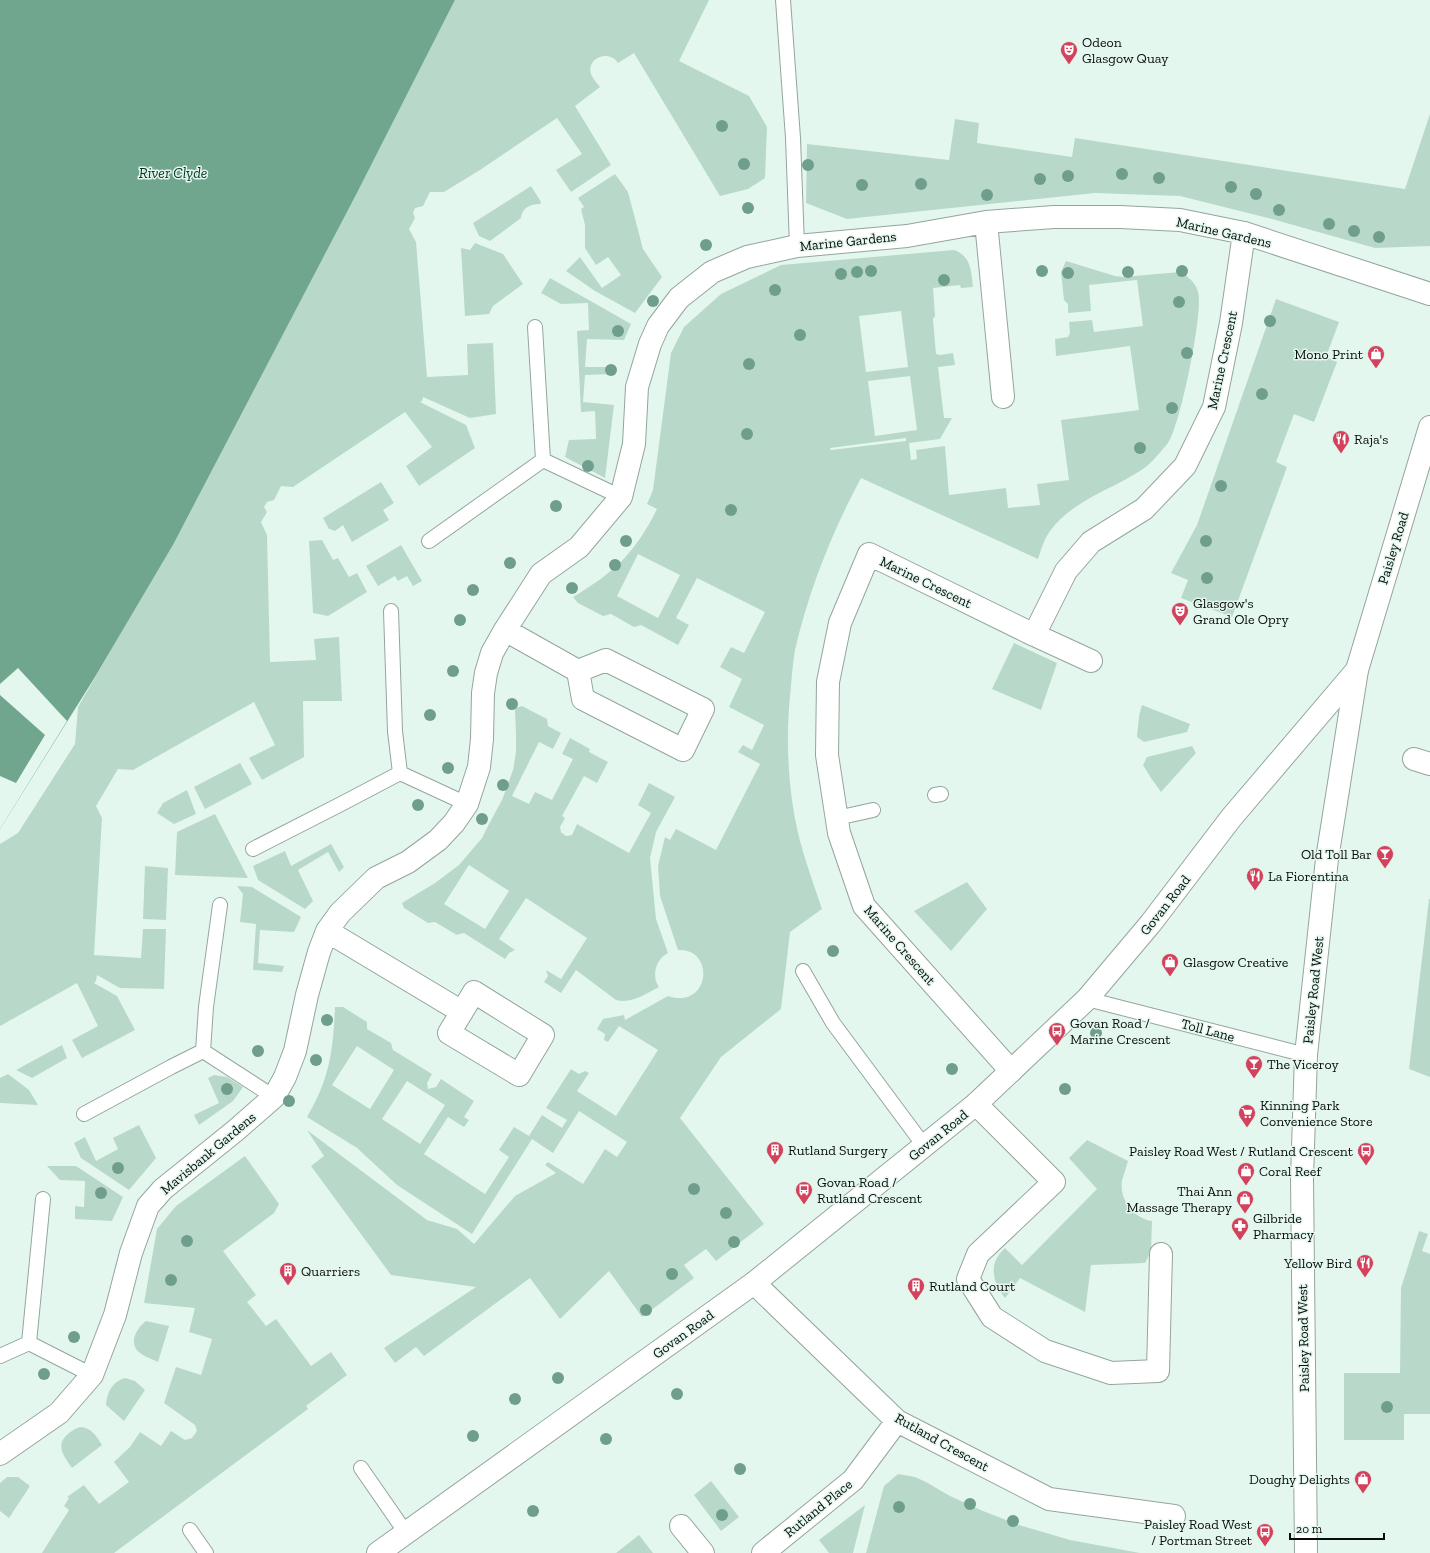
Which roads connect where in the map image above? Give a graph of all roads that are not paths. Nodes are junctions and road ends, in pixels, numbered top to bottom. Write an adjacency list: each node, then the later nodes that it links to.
1 (783, 0): 4 (lane)
2 (986, 222): 3 (street, Marine Gardens); 4 (street, Marine Gardens); 8 (street)
3 (1244, 234): 6 (street, Marine Gardens); 15 (street, Marine Crescent)
4 (798, 246): 5 (street, Marine Gardens)
5 (712, 272): 11 (street, Mavisbank Gardens)
6 (1430, 294)
7 (534, 327): 10 (lane)
8 (1003, 397)
9 (1430, 427): 17 (street, Paisley Road)
10 (543, 460): 11 (lane); 12 (lane)
11 (621, 498): 14 (street, Mavisbank Gardens)
12 (429, 541)
13 (391, 611): 19 (lane)
14 (505, 630): 18 (street); 20 (street, Mavisbank Gardens)
15 (1034, 635): 16 (street, Marine Crescent); 22 (street, Marine Crescent)
16 (1091, 661)
17 (1357, 670): 27 (street, Govan Road); 30 (street, Paisley Road West)
18 (578, 671): 18 (street)
19 (400, 772): 20 (lane); 23 (lane)
20 (467, 804): 25 (street, Mavisbank Gardens)
21 (873, 810): 22 (lane)
22 (837, 818): 31 (street, Marine Crescent)
23 (253, 849)
24 (220, 906): 29 (lane)
25 (327, 931): 28 (street); 32 (street, Mavisbank Gardens)
26 (803, 971): 35 (lane)
27 (1087, 999): 30 (lane, Toll Lane); 31 (street, Govan Road)
28 (462, 1012)
29 (203, 1051): 32 (lane); 34 (lane)
30 (1306, 1055): 53 (street, Paisley Road West)
31 (1011, 1071): 33 (street, Govan Road)
32 (274, 1097): 41 (street, Mavisbank Gardens)
33 (976, 1104): 35 (street, Govan Road); 37 (street)
34 (84, 1114)
35 (924, 1147): 38 (street, Govan Road)
36 (43, 1199): 39 (lane)
37 (1161, 1254)
38 (754, 1283): 42 (street, Rutland Crescent); 48 (street, Govan Road)
39 (29, 1343): 40 (lane); 41 (lane)
40 (0, 1356)
41 (92, 1375): 43 (street, Mavisbank Gardens)
42 (897, 1421): 45 (street, Rutland Crescent); 52 (street, Rutland Place)
43 (0, 1454)
44 (361, 1468): 48 (lane)
45 (1174, 1516)
46 (681, 1526): 51 (street)
47 (190, 1530): 49 (lane)
48 (406, 1533): 50 (street, Govan Road)
49 (206, 1553)
50 (378, 1553)
51 (703, 1553)
52 (763, 1553)
53 (1306, 1553)

